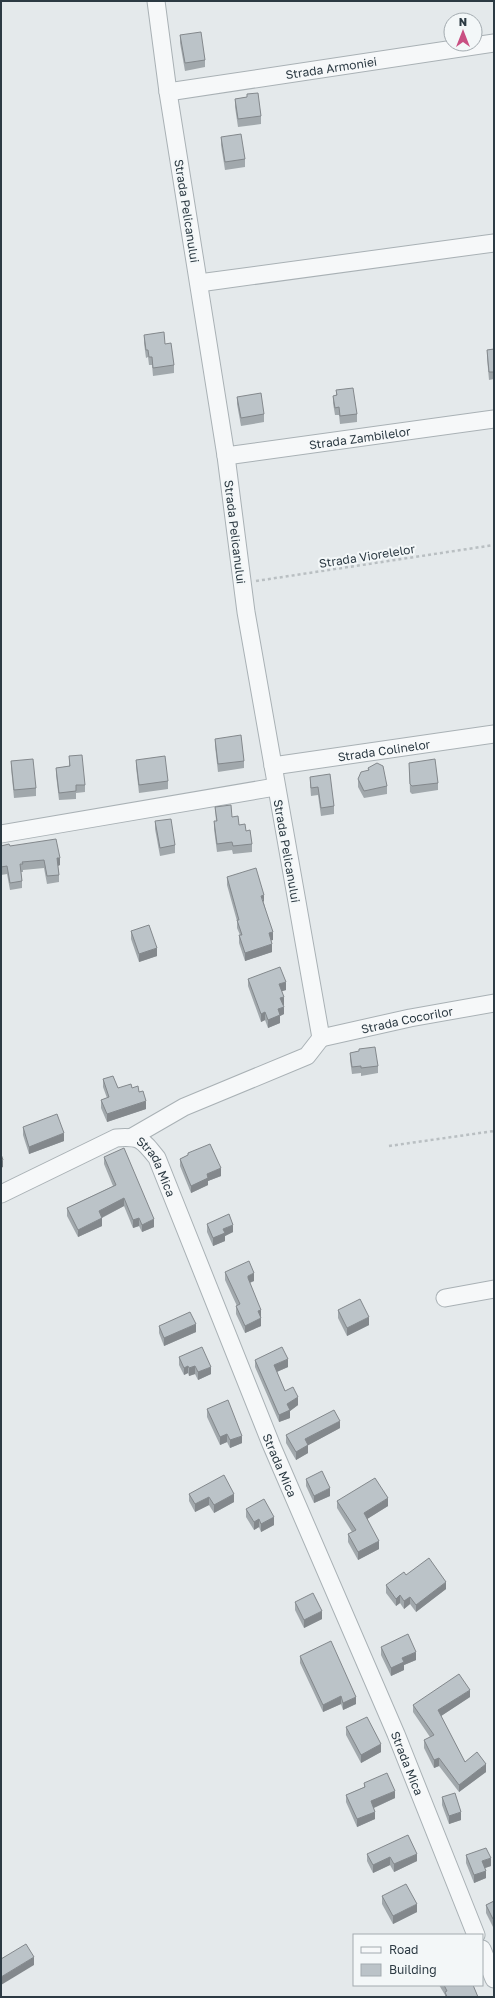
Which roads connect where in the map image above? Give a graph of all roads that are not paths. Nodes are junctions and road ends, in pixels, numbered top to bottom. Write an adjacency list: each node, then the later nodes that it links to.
1 (156, 1): 3 (street, Strada Pelicanului)
2 (494, 43): 3 (street, Strada Armoniei)
3 (168, 92): 5 (street, Strada Pelicanului)
4 (494, 243): 5 (street)
5 (199, 283): 7 (street, Strada Pelicanului)
6 (494, 419): 7 (street, Strada Zambilelor)
7 (226, 456): 9 (street, Strada Pelicanului)
8 (494, 734): 9 (street, Strada Colinelor)
9 (273, 766): 10 (street, Strada Pelicanului)
10 (275, 787): 11 (street); 13 (street, Strada Pelicanului)
11 (1, 834)
12 (494, 1004): 13 (street, Strada Cocorilor)
13 (320, 1038): 14 (street)
14 (132, 1137): 15 (street, Strada Mica); 18 (street, Strada Mica)
15 (1, 1194)
16 (494, 1290): 17 (street)
17 (445, 1298)
18 (476, 1934)
19 (483, 1952): 20 (street)
20 (494, 1979)

